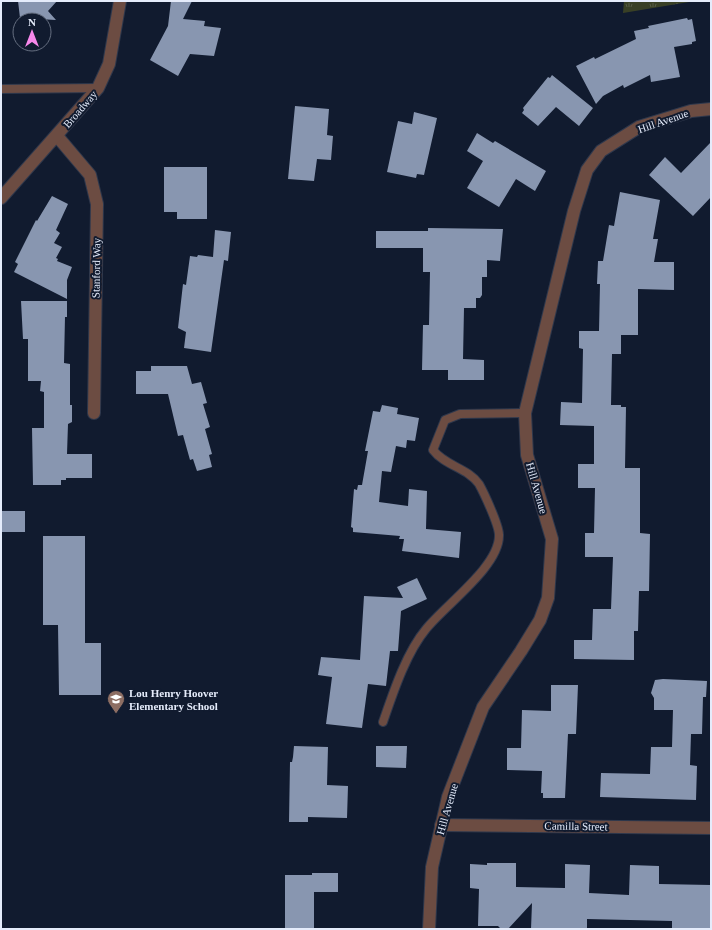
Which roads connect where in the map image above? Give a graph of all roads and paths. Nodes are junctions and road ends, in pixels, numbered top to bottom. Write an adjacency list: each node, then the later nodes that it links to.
1 (120, 1): 2 (street, Broadway)
2 (98, 88): 3 (lane); 5 (street, Broadway)
3 (1, 89)
4 (711, 109): 8 (street, Hill Avenue)
5 (57, 136): 6 (street, Broadway); 7 (street, Stanford Way)
6 (1, 198)
7 (94, 413)
8 (525, 413): 9 (lane); 10 (street, Hill Avenue)
9 (383, 722)
10 (441, 824): 11 (street, Camilla Street); 12 (street, Hill Avenue)
11 (711, 828)
12 (429, 929)

